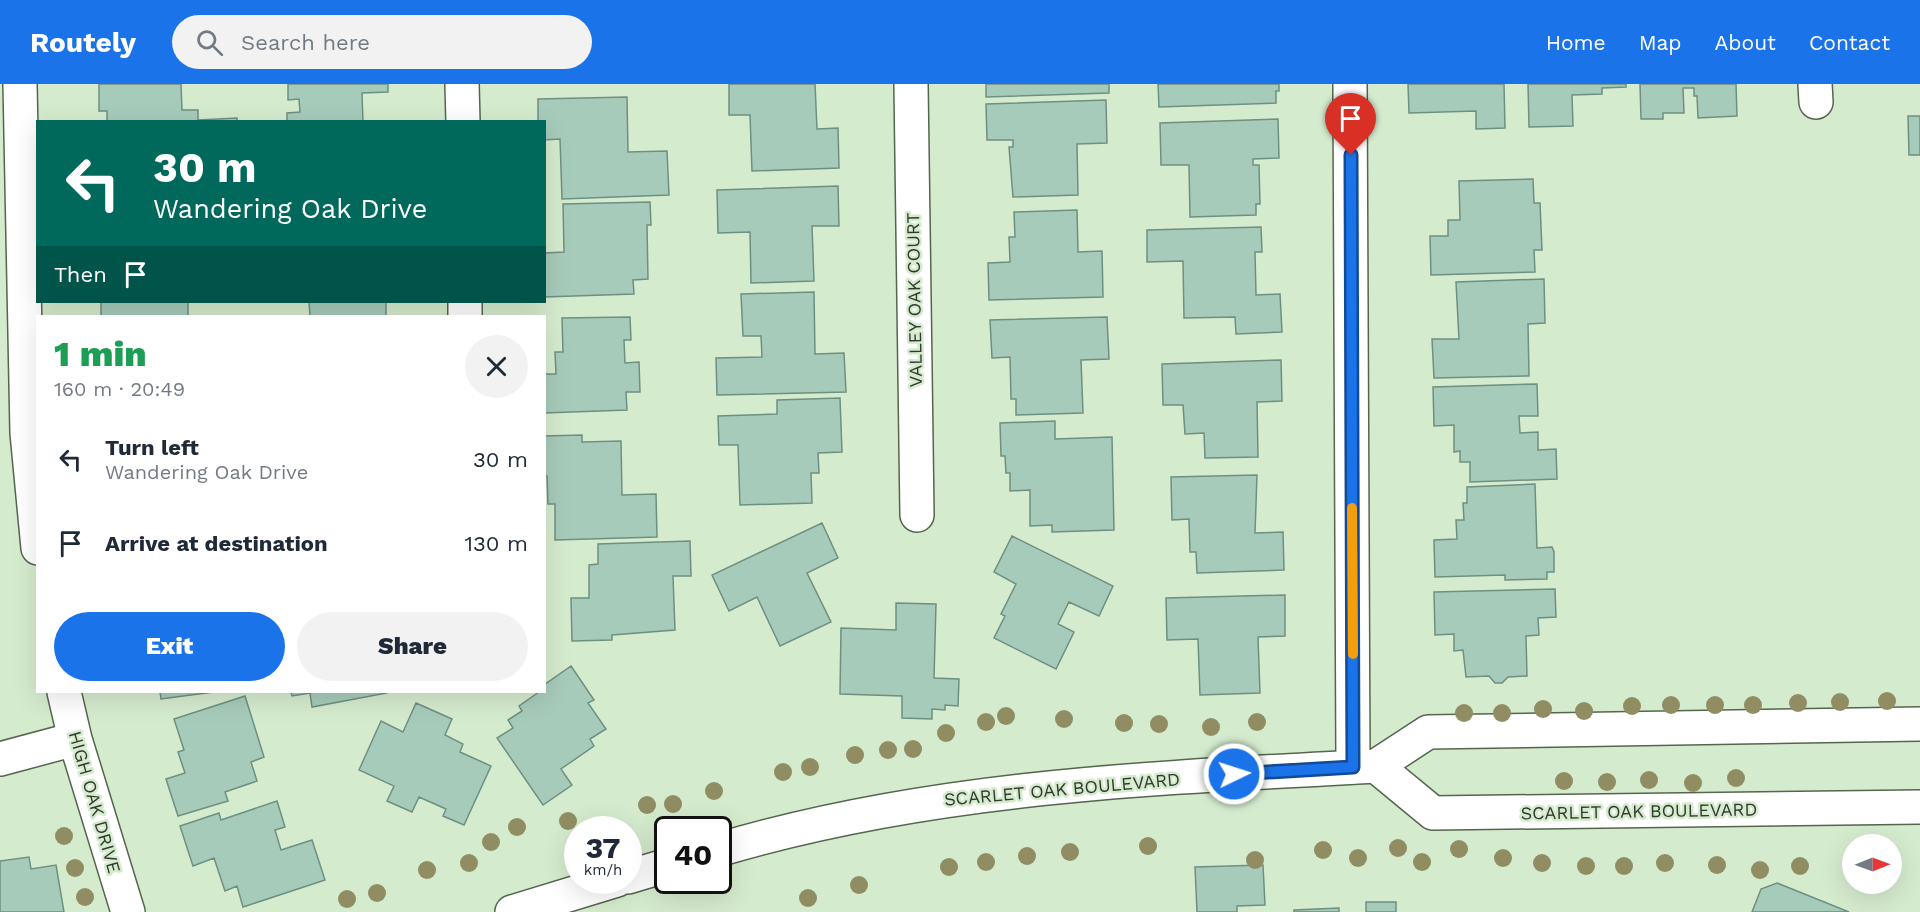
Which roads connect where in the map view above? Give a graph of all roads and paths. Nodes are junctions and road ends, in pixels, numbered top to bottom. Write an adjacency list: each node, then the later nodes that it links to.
1 (20, 84): 6 (street)
2 (462, 84): 5 (street)
3 (911, 84): 7 (street, VALLEY OAK COURT)
4 (1350, 84): 13 (street)
5 (463, 120)
6 (30, 213): 8 (street)
7 (917, 515)
8 (36, 527)
9 (64, 693): 11 (street, HIGH OAK DRIVE)
10 (1920, 724): 13 (street, SCARLET OAK BOULEVARD)
11 (75, 739): 12 (street); 17 (street, HIGH OAK DRIVE)
12 (0, 759)
13 (1365, 766): 14 (street, SCARLET OAK BOULEVARD); 15 (street, SCARLET OAK BOULEVARD)
14 (1920, 807)
15 (732, 846)
16 (571, 894): 18 (street)
17 (128, 912)
18 (512, 912)

